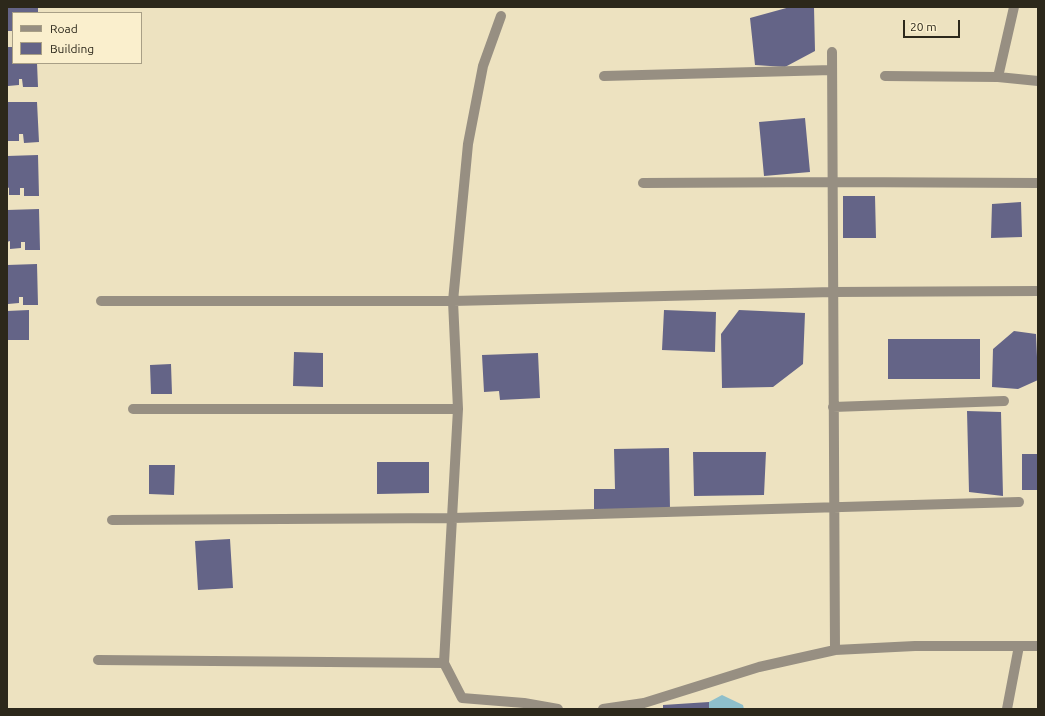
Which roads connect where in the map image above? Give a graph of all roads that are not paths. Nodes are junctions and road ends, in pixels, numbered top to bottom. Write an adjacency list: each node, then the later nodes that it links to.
1 (1014, 7): 7 (street)
2 (501, 16): 15 (street)
3 (832, 52): 4 (street)
4 (832, 70): 5 (street); 9 (street)
5 (604, 76)
6 (885, 76): 7 (street)
7 (998, 77): 8 (street)
8 (1038, 81)
9 (833, 182): 10 (street); 11 (street); 13 (street)
10 (643, 183)
11 (1038, 184)
12 (1038, 291): 13 (street)
13 (833, 292): 15 (street); 17 (street)
14 (101, 301): 15 (street)
15 (453, 301): 19 (street)
16 (1004, 400): 17 (street)
17 (833, 407): 21 (street)
18 (133, 409): 19 (street)
19 (458, 409): 22 (street)
20 (1019, 502): 21 (street)
21 (834, 508): 22 (street); 26 (street)
22 (453, 518): 23 (street); 28 (street)
23 (112, 520)
24 (1019, 646): 25 (street); 26 (street); 31 (street)
25 (1038, 646)
26 (834, 650): 30 (street)
27 (98, 660): 28 (street)
28 (444, 663): 29 (street)
29 (558, 709)
30 (602, 709)
31 (1007, 709)

